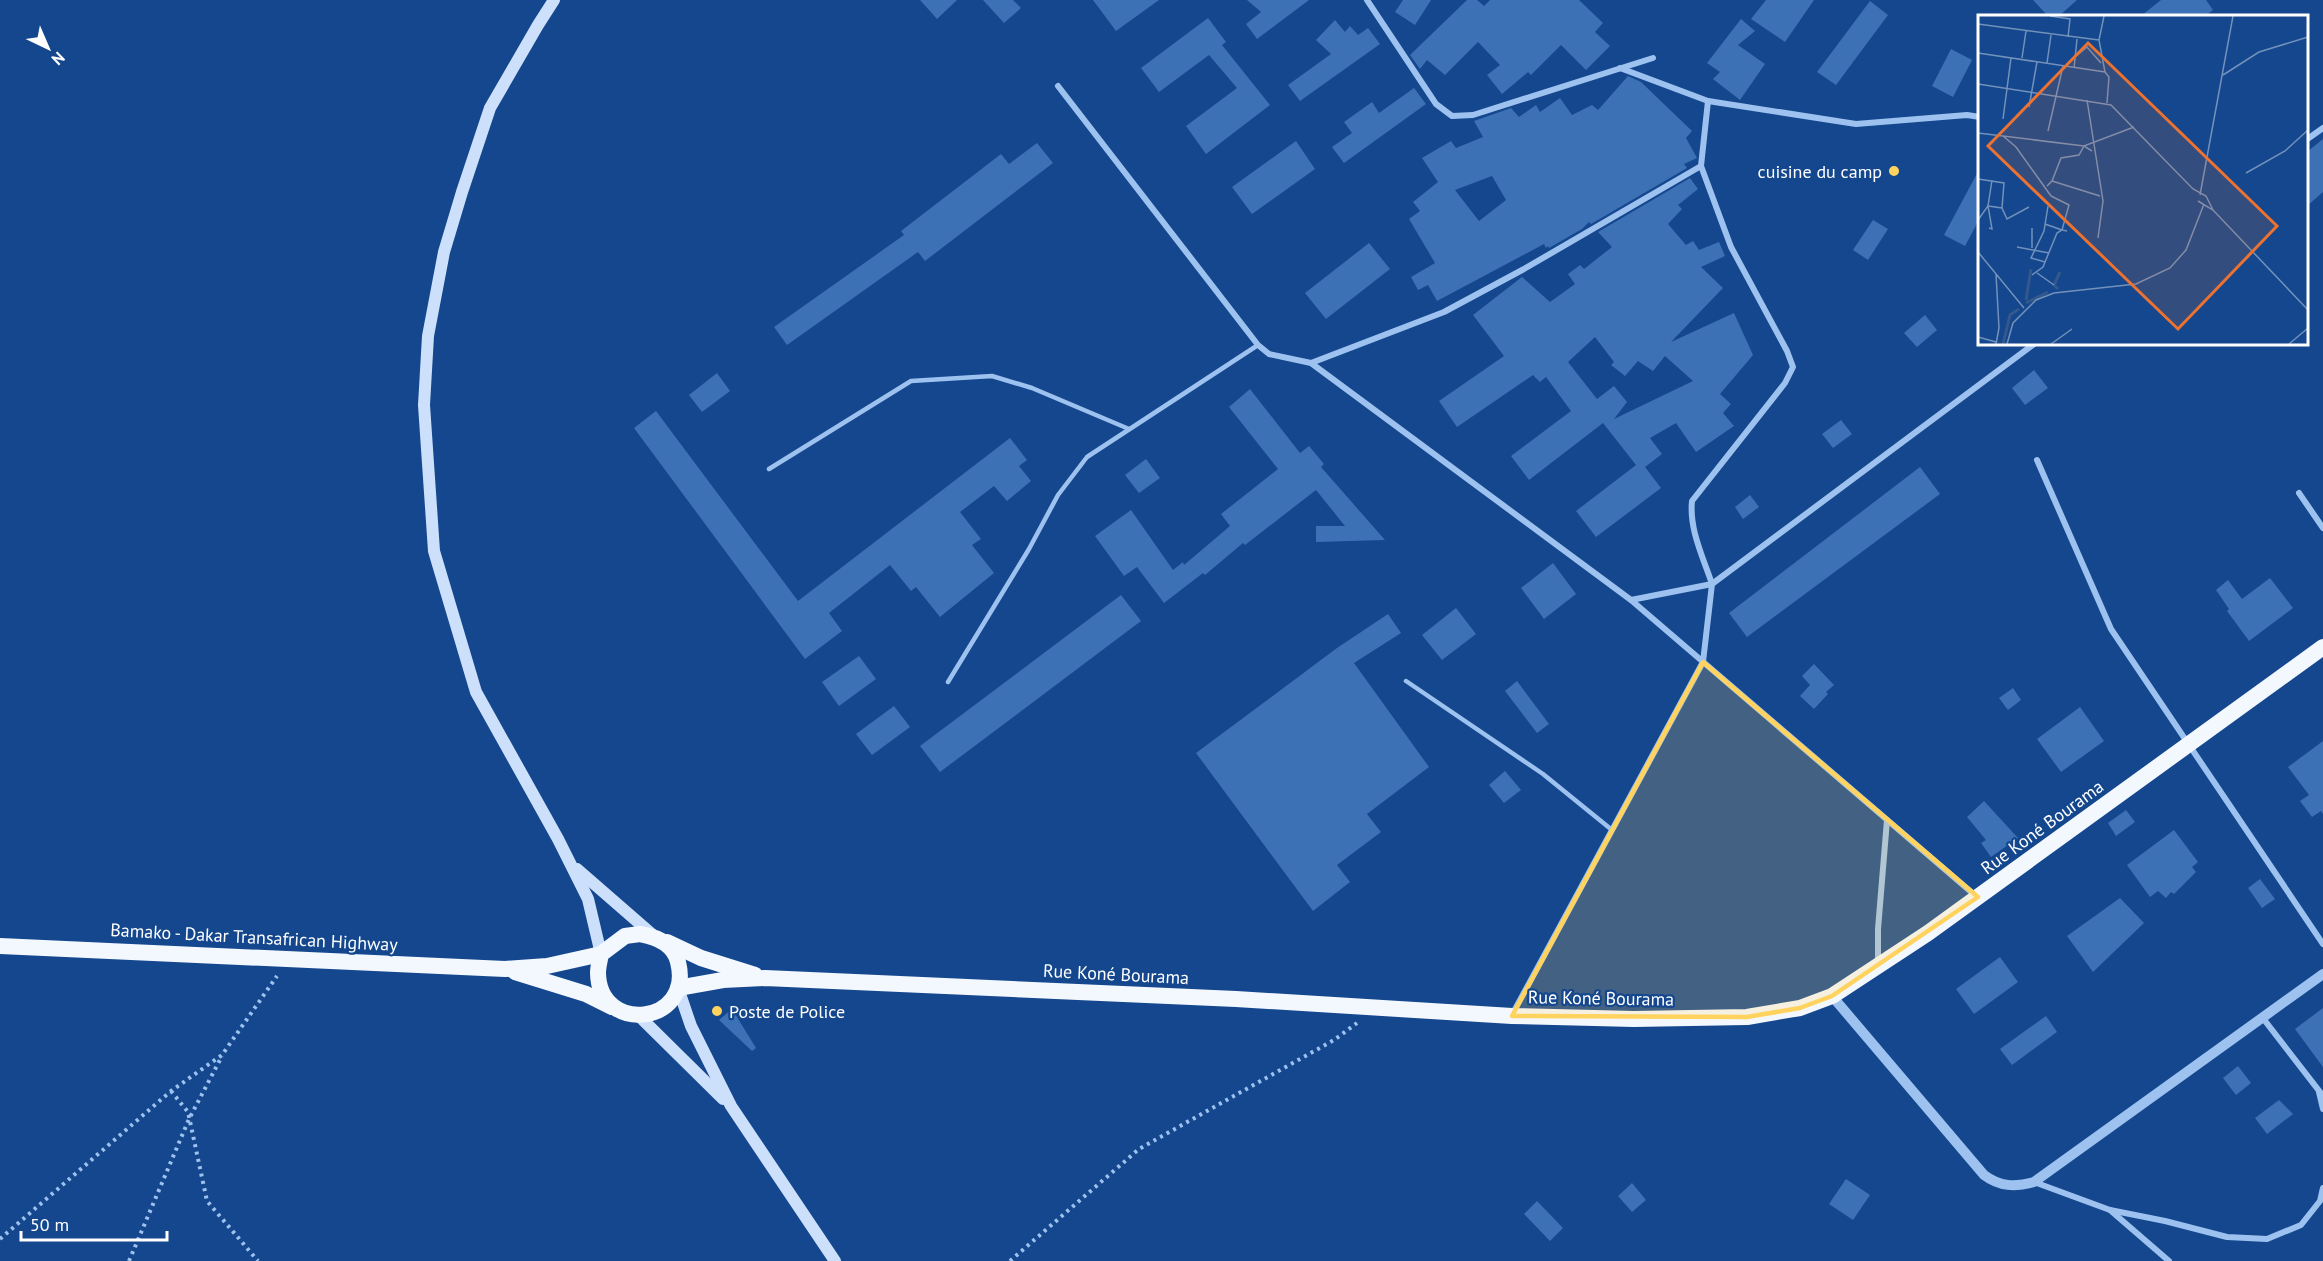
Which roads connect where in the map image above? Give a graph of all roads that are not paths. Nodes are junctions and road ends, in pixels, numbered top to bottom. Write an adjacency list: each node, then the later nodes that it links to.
1 (554, 0): 28 (main road)
2 (1367, 0): 4 (street)
3 (1653, 58): 4 (street)
4 (1620, 68): 6 (street)
5 (1058, 86): 11 (street)
6 (1708, 101): 7 (street); 10 (street)
7 (1978, 117)
8 (2323, 128): 9 (street)
9 (2308, 140)
10 (1701, 166): 13 (street); 19 (street)
11 (1258, 345): 13 (street); 14 (lane)
12 (2033, 345): 19 (street)
13 (1311, 363): 20 (street)
14 (1129, 429): 16 (lane); 24 (lane)
15 (2037, 460): 25 (street)
16 (769, 470)
17 (2299, 493): 18 (street)
18 (2323, 528)
19 (1712, 584): 20 (street); 22 (street)
20 (1631, 600): 22 (street)
21 (2323, 647): 25 (highway, Rue Koné Bourama)
22 (1703, 662): 26 (street); 27 (street)
23 (1406, 681): 27 (lane)
24 (948, 682)
25 (2189, 745): 29 (highway, Rue Koné Bourama); 31 (street)
26 (1887, 820): 29 (street); 34 (street)
27 (1611, 830): 41 (street)
28 (571, 864): 30 (main road); 33 (main road)
29 (1978, 897): 34 (highway, Rue Koné Bourama)
30 (656, 937): 33 (highway); 37 (highway, Rue Koné Bourama); 38 (highway)
31 (2323, 944)
32 (0, 946): 35 (highway, Bamako - Dakar Transafrican Highway)
33 (601, 954): 35 (highway, Bamako - Dakar Transafrican Highway); 40 (highway)
34 (1878, 966): 39 (highway, Rue Koné Bourama)
35 (505, 969): 40 (highway, Bamako - Dakar Transafrican Highway)
36 (2323, 974): 42 (street)
37 (765, 978): 38 (highway, Rue Koné Bourama); 41 (highway, Rue Koné Bourama)
38 (678, 988): 40 (highway); 45 (main road)
39 (1832, 996): 41 (highway, Rue Koné Bourama); 47 (street)
40 (632, 1014): 45 (main road)
41 (1512, 1016)
42 (2261, 1016): 43 (street); 47 (street)
43 (2318, 1090): 44 (street); 46 (street)
44 (2323, 1096)
45 (730, 1106): 50 (main road)
46 (2323, 1109)
47 (2034, 1182): 49 (street)
48 (2323, 1188): 49 (street)
49 (2110, 1210): 51 (street)
50 (835, 1261)
51 (2169, 1261)

